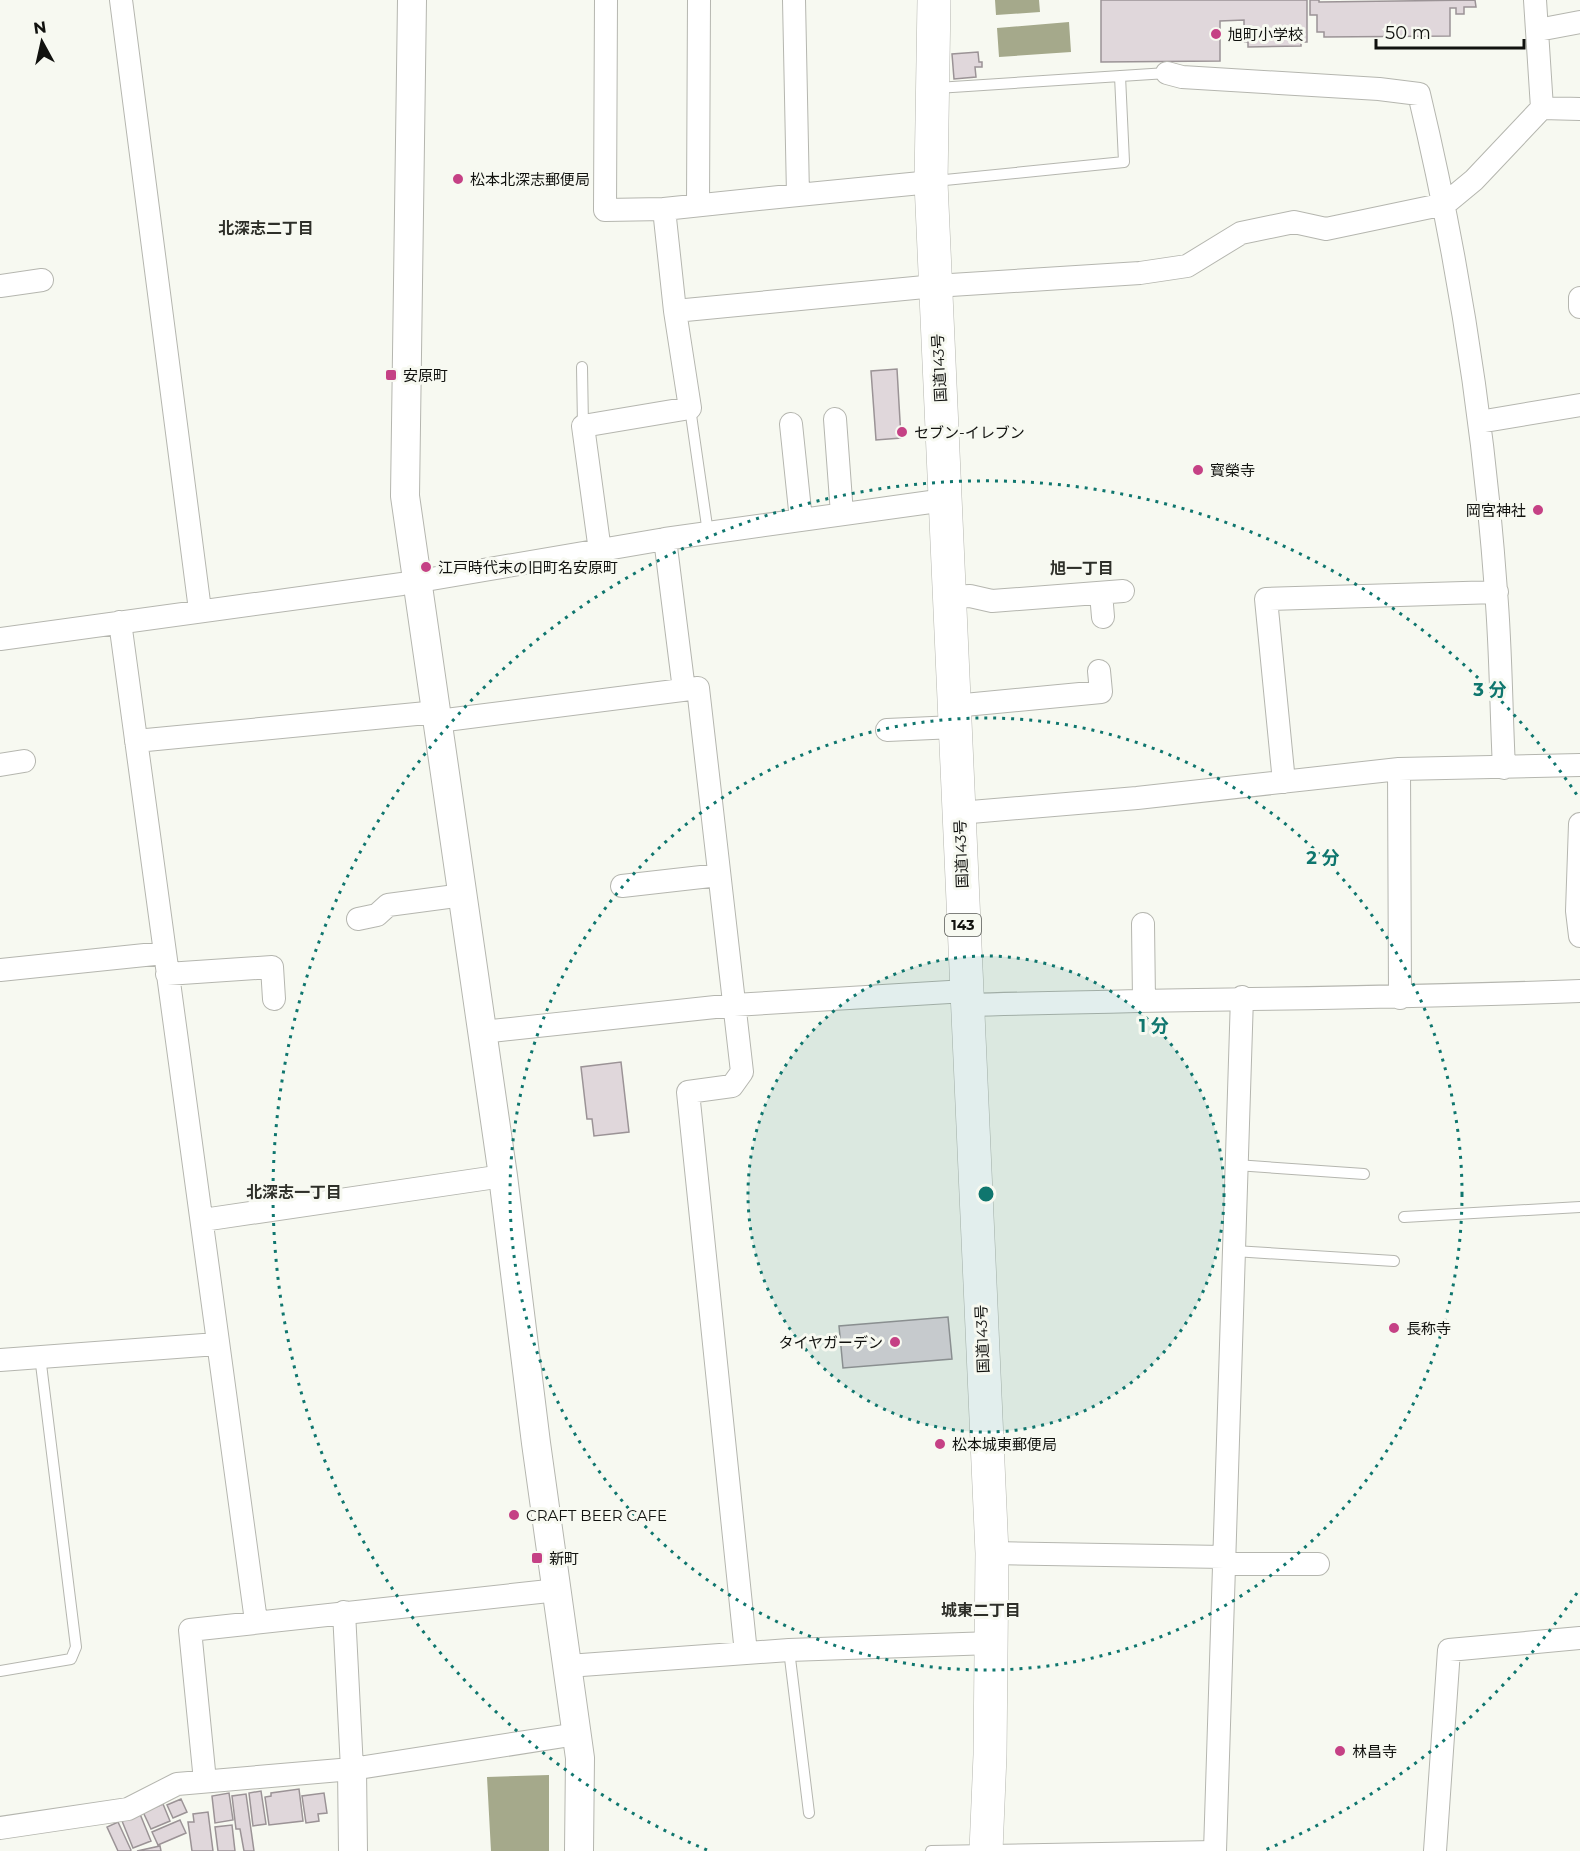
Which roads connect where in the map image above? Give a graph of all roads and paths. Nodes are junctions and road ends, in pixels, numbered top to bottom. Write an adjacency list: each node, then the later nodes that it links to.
1 (121, 0): 42 (street)
2 (412, 0): 39 (street)
3 (606, 0): 19 (street)
4 (699, 0): 18 (street)
5 (795, 0): 16 (street)
6 (934, 0): 12 (highway, 国道143号 / 143)
7 (1535, 0): 9 (street)
8 (1580, 22): 9 (street)
9 (1538, 30): 13 (street)
10 (1167, 73): 11 (lane); 17 (street)
11 (1120, 76): 12 (lane); 15 (lane)
12 (933, 88): 15 (highway, 国道143号 / 143)
13 (1542, 108): 14 (street); 17 (street)
14 (1580, 109)
15 (931, 182): 16 (street); 22 (highway, 国道143号 / 143)
16 (798, 195): 18 (street)
17 (1445, 204): 22 (street); 30 (street)
18 (698, 205): 19 (street)
19 (664, 209): 25 (street)
20 (42, 280): 21 (street)
21 (0, 286)
22 (935, 286): 25 (street); 33 (highway, 国道143号 / 143)
23 (1580, 298): 24 (street)
24 (1580, 308)
25 (675, 311): 28 (street)
26 (582, 367): 32 (lane)
27 (1580, 405): 30 (street)
28 (690, 408): 32 (street); 36 (lane)
29 (835, 419): 34 (street)
30 (1479, 423): 40 (street)
31 (791, 424): 35 (street)
32 (582, 426): 38 (street)
33 (945, 500): 34 (street); 41 (highway, 国道143号 / 143)
34 (842, 514): 35 (street)
35 (801, 520): 36 (street)
36 (708, 533): 37 (street)
37 (665, 539): 38 (street); 47 (street)
38 (600, 551): 39 (street)
39 (416, 580): 42 (street); 48 (street)
40 (1497, 592): 55 (street); 57 (street)
41 (949, 597): 43 (street); 49 (highway, 国道143号 / 143)
42 (200, 610): 44 (street)
43 (1103, 617)
44 (120, 622): 45 (street); 51 (street)
45 (0, 639)
46 (1105, 685): 49 (street)
47 (684, 690): 48 (street); 60 (street)
48 (437, 716): 51 (street); 62 (street)
49 (955, 717): 50 (street); 58 (highway, 国道143号 / 143)
50 (887, 730)
51 (136, 741): 66 (street)
52 (24, 761): 53 (street)
53 (0, 765)
54 (1580, 765): 55 (street)
55 (1504, 768): 56 (street)
56 (1399, 769): 57 (street); 71 (street)
57 (1284, 782): 58 (street)
58 (959, 813): 70 (highway, 国道143号 / 143)
59 (1580, 824): 65 (street)
60 (719, 875): 61 (street); 74 (street)
61 (622, 886)
62 (463, 895): 63 (street); 75 (street)
63 (358, 919)
64 (1143, 924): 73 (street)
65 (1580, 936)
66 (165, 964): 67 (street); 72 (street); 81 (street)
67 (0, 970)
68 (1580, 991): 71 (street)
69 (1242, 997): 71 (street); 73 (street); 76 (street)
70 (966, 998): 73 (street); 74 (street); 87 (highway, 国道143号 / 143)
71 (1400, 998)
72 (274, 999)
73 (1144, 1000)
74 (734, 1005): 75 (street); 96 (street)
75 (482, 1032): 78 (street)
76 (1236, 1165): 77 (lane); 82 (street)
77 (1364, 1174)
78 (503, 1176): 81 (street); 90 (street)
79 (1580, 1207): 80 (lane)
80 (1404, 1217)
81 (203, 1220): 84 (street)
82 (1234, 1251): 83 (lane); 88 (street)
83 (1394, 1261)
84 (217, 1344): 85 (street); 92 (street)
85 (40, 1356): 86 (street); 98 (lane)
86 (0, 1360)
87 (992, 1553): 88 (street); 94 (highway, 国道143号 / 143)
88 (1224, 1560): 89 (street); 104 (street)
89 (1318, 1564)
90 (558, 1590): 91 (street); 97 (street)
91 (344, 1612): 92 (street); 100 (street)
92 (256, 1621): 101 (street)
93 (1580, 1638): 109 (street)
94 (992, 1642): 95 (street); 105 (highway, 国道143号 / 143)
95 (789, 1650): 96 (street); 102 (lane)
96 (746, 1653): 97 (street)
97 (568, 1666): 99 (street)
98 (0, 1671)
99 (577, 1734): 100 (street); 107 (street)
100 (352, 1769): 101 (street); 106 (street)
101 (205, 1781): 103 (street)
102 (809, 1813)
103 (0, 1828)
104 (1215, 1848): 105 (lane)
105 (986, 1850): 108 (lane)
106 (353, 1851)
107 (579, 1851)
108 (931, 1851)
109 (1436, 1851)

